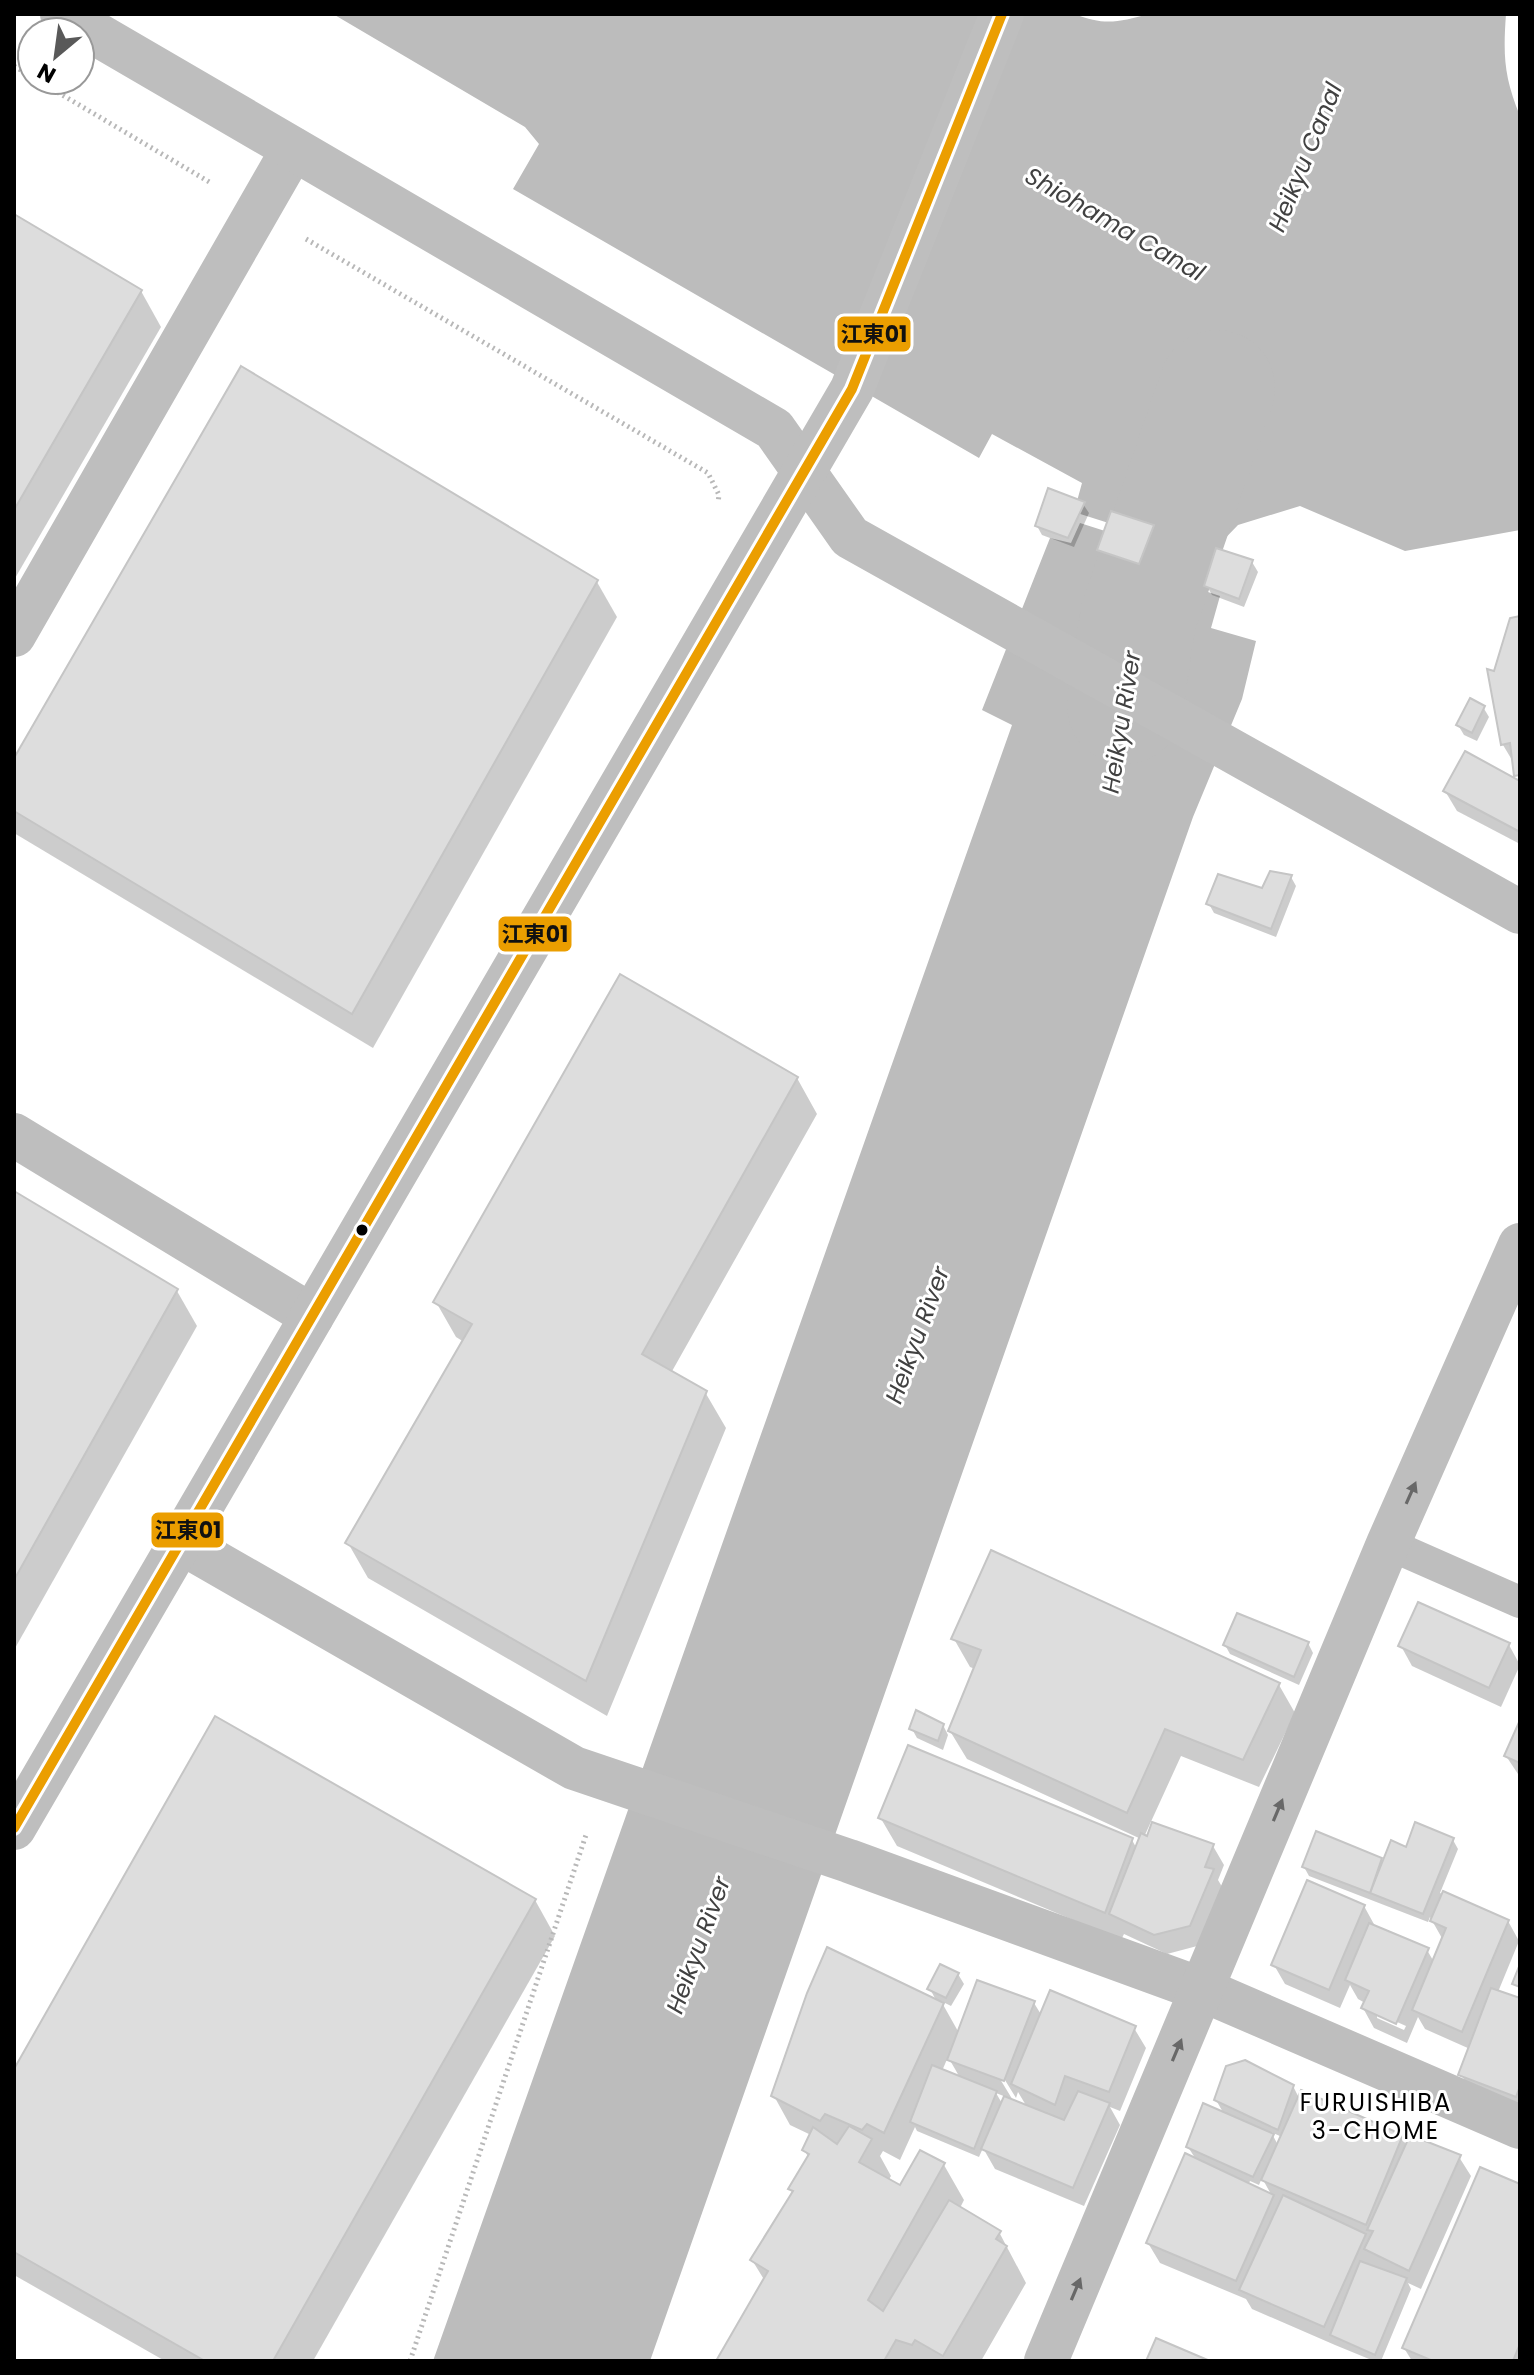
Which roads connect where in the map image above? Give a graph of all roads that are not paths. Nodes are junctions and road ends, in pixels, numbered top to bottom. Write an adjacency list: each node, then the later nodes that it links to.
1 (62, 14): 3 (street)
2 (1002, 14): 4 (street)
3 (293, 149): 4 (street); 5 (street)
4 (804, 473): 6 (street); 9 (street)
5 (14, 635)
6 (1520, 912)
7 (14, 1135): 9 (street)
8 (1515, 1271): 11 (street, one-way to 8)
9 (312, 1316): 10 (street)
10 (180, 1542): 13 (street); 14 (street)
11 (1388, 1544): 12 (lane); 14 (street, one-way to 11)
12 (1520, 1602)
13 (14, 1828)
14 (1203, 1990): 15 (street); 16 (street, one-way to 14)
15 (1519, 2124)
16 (1046, 2361)

